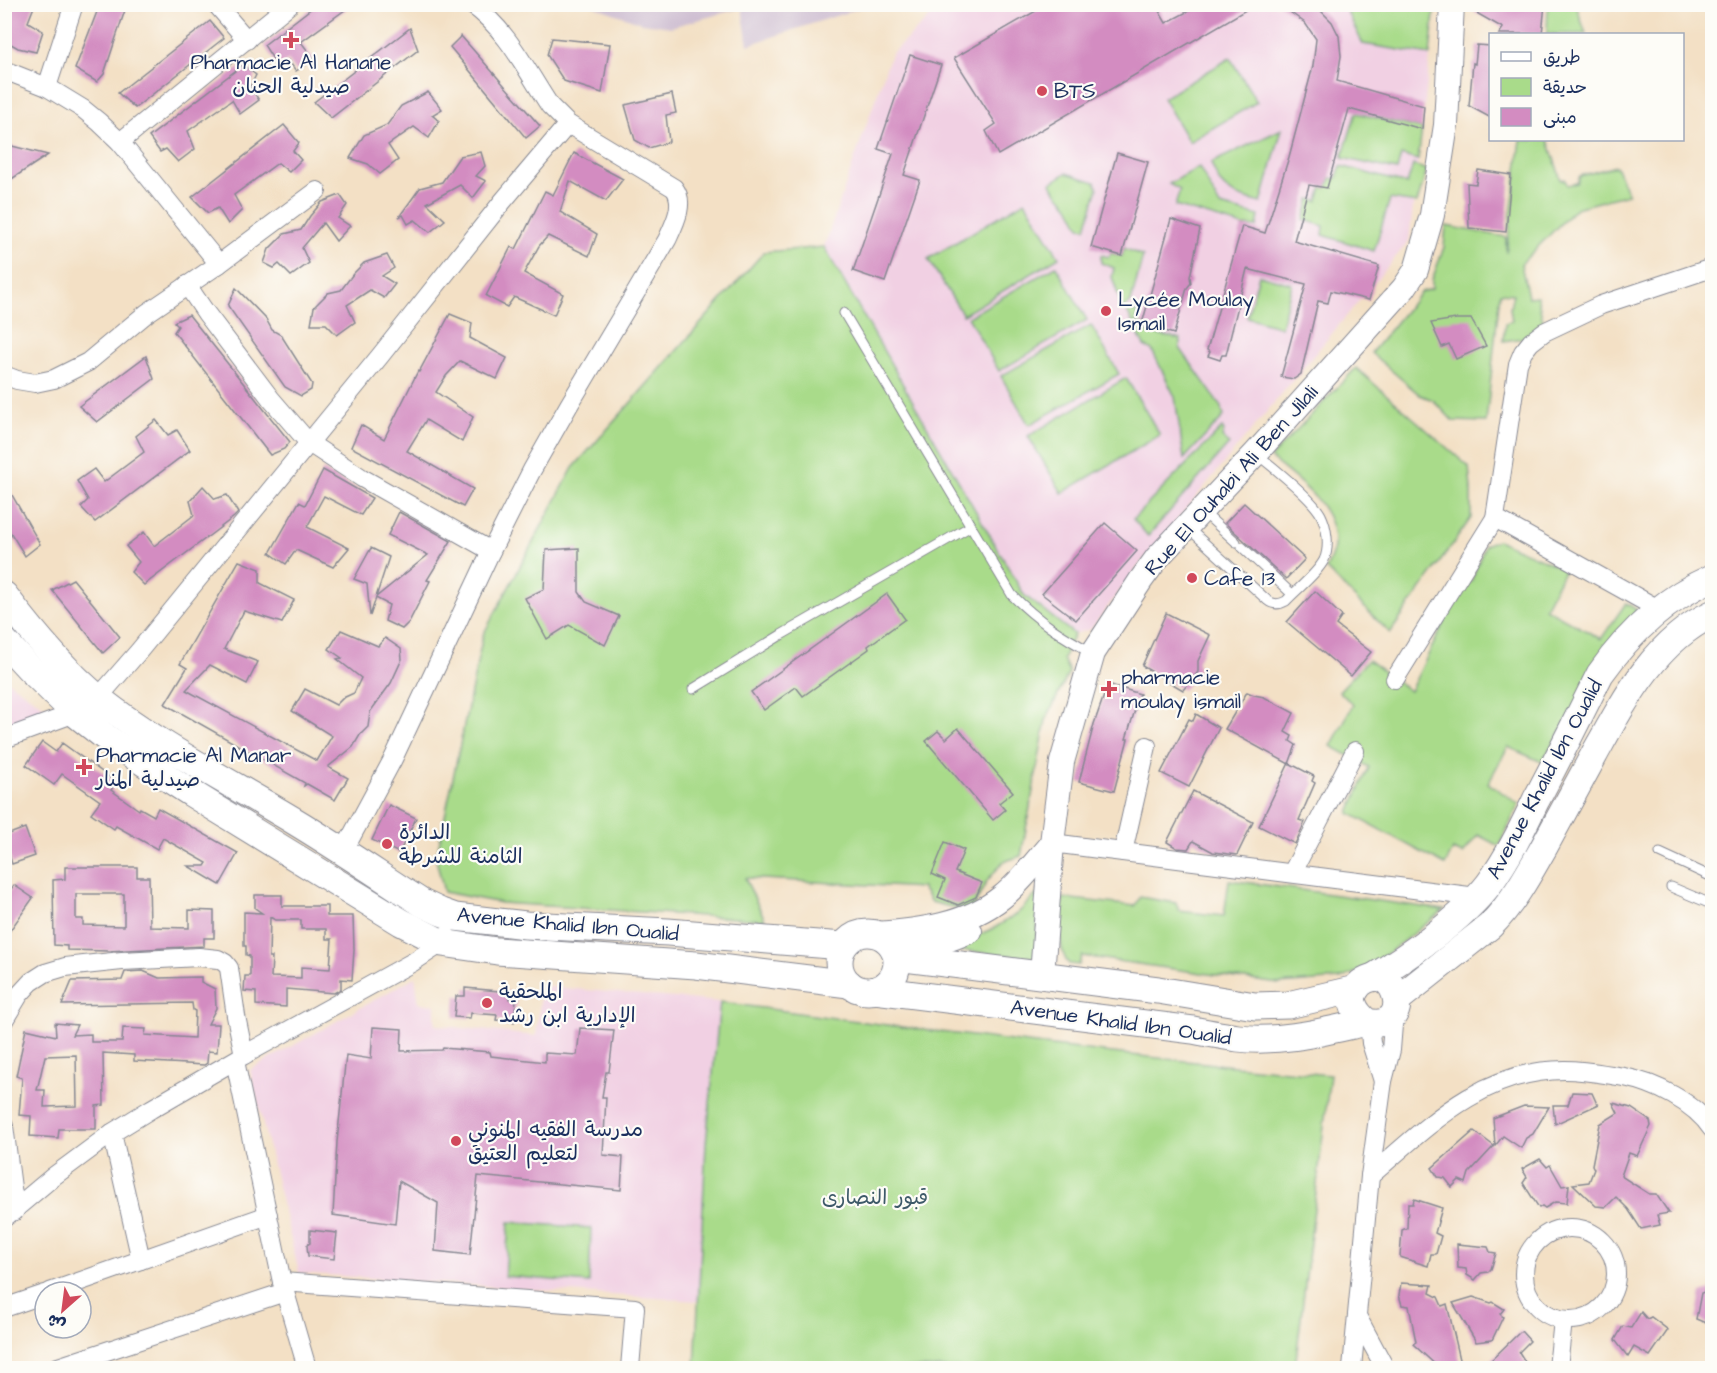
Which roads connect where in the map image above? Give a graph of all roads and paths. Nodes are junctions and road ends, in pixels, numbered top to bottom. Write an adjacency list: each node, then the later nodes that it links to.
1 (74, 4): 8 (street)
2 (216, 4): 6 (street)
3 (290, 4): 6 (street)
4 (471, 4): 9 (street)
5 (1452, 4): 18 (street, Rue El Ouhabi Ali Ben Jilali)
6 (247, 40): 10 (street)
7 (4, 70): 8 (street)
8 (47, 87): 10 (street)
9 (568, 124): 17 (street); 22 (street)
10 (120, 142): 12 (street)
11 (317, 191): 12 (street)
12 (219, 264): 14 (street)
13 (1713, 268): 19 (street)
14 (187, 285): 16 (street); 17 (street)
15 (844, 313): 21 (lane)
16 (4, 375)
17 (309, 443): 22 (street); 32 (street)
18 (1256, 453): 20 (street, Rue El Ouhabi Ali Ben Jilali); 24 (lane)
19 (1495, 518): 26 (street); 30 (street)
20 (1194, 519): 24 (lane); 24 (lane); 29 (street, Rue El Ouhabi Ali Ben Jilali)
21 (971, 526): 29 (lane); 31 (lane)
22 (490, 551): 38 (street)
23 (1713, 578): 26 (main road, Avenue Khalid Ibn Oualid)
24 (1292, 594)
25 (4, 595): 32 (main road, Avenue Khalid Ibn Oualid)
26 (1660, 609): 44 (main road, Avenue Khalid Ibn Oualid)
27 (1713, 614): 53 (main road, Avenue Khalid Ibn Oualid)
28 (4, 641): 33 (main road, Avenue Khalid Ibn Oualid)
29 (1093, 653): 37 (street, Rue El Ouhabi Ali Ben Jilali)
30 (1395, 679)
31 (693, 689)
32 (98, 698): 33 (street); 38 (main road, Avenue Khalid Ibn Oualid)
33 (75, 713): 34 (street); 47 (main road, Avenue Khalid Ibn Oualid)
34 (4, 738)
35 (1147, 746): 39 (street)
36 (1355, 751): 41 (street)
37 (1052, 851): 39 (street); 49 (street); 50 (street, Rue El Ouhabi Ali Ben Jilali)
38 (343, 852): 46 (main road, Avenue Khalid Ibn Oualid)
39 (1123, 852): 41 (street)
40 (1660, 853): 42 (lane)
41 (1292, 873): 44 (street)
42 (1713, 877)
43 (1671, 887): 45 (lane)
44 (1477, 897): 51 (main road, Avenue Khalid Ibn Oualid)
45 (1713, 903)
46 (455, 917): 47 (street); 48 (main road, Avenue Khalid Ibn Oualid)
47 (442, 943): 52 (main road, Avenue Khalid Ibn Oualid); 56 (street)
48 (843, 946): 49 (main road); 52 (main road)
49 (889, 947): 50 (main road, Avenue Khalid Ibn Oualid); 52 (main road)
50 (1042, 975): 51 (main road, Avenue Khalid Ibn Oualid)
51 (1364, 984): 53 (main road); 55 (main road)
52 (862, 987): 55 (main road, Avenue Khalid Ibn Oualid)
53 (1396, 1006): 55 (main road); 57 (street)
54 (4, 1020): 56 (street)
55 (1368, 1022): 57 (street)
56 (240, 1058): 60 (street); 63 (street)
57 (1383, 1081): 61 (street)
58 (4, 1126): 62 (street)
59 (1713, 1129): 61 (street)
60 (112, 1133): 62 (street); 64 (street)
61 (1370, 1176): 69 (street)
62 (10, 1215)
63 (268, 1215): 64 (street); 66 (street)
64 (141, 1260): 65 (street)
65 (84, 1280)
66 (283, 1287): 71 (street); 72 (street); 73 (street)
67 (33, 1298): 68 (street)
68 (4, 1308)
69 (1357, 1316): 74 (street); 75 (street)
70 (1563, 1320): 70 (street); 76 (street)
71 (55, 1368)
72 (307, 1368)
73 (630, 1368)
74 (1352, 1368)
75 (1385, 1368)
76 (1558, 1368)

